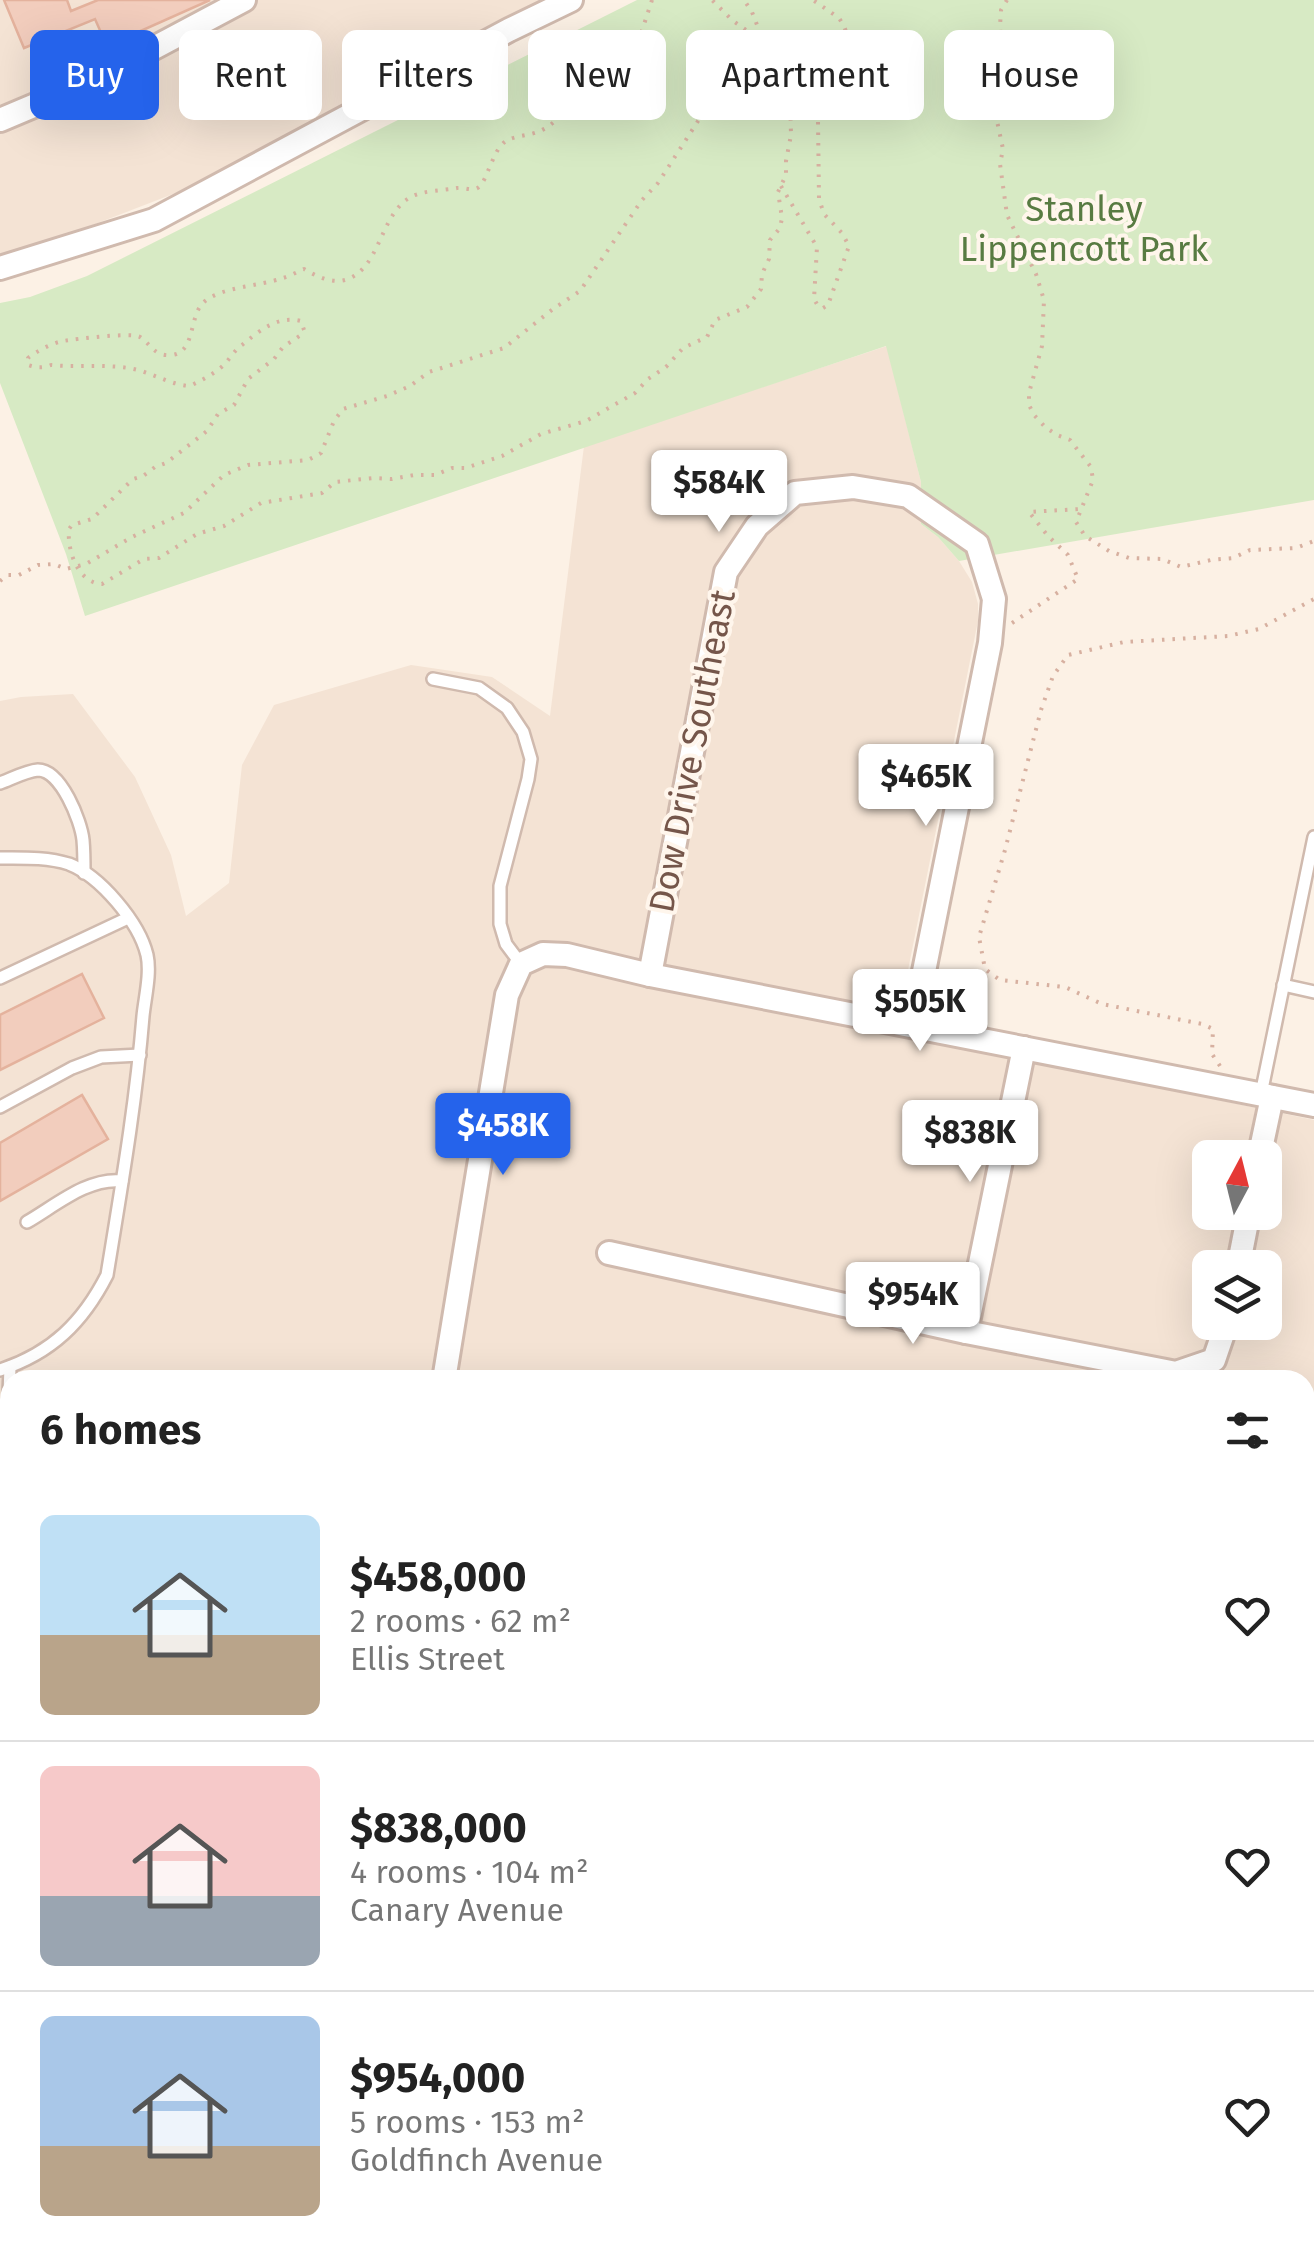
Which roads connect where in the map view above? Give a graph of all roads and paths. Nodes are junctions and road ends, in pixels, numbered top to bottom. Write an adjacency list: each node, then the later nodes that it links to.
1 (244, 0): 10 (street)
2 (571, 0): 14 (street)
3 (652, 0): 17 (path)
4 (712, 0): 8 (path)
5 (744, 0): 9 (path)
6 (813, 0): 13 (path)
7 (1006, 0): 15 (path)
8 (746, 30)
9 (758, 30)
10 (0, 120)
11 (699, 120): 17 (path)
12 (791, 120): 13 (path)
13 (781, 186): 17 (path)
14 (0, 268)
15 (1080, 509): 16 (path); 20 (path)
16 (1314, 541)
17 (78, 568): 18 (path)
18 (0, 581)
19 (1314, 599): 35 (path)
20 (990, 643): 28 (street, Dow Drive Southeast); 32 (street, Dow Drive Southeast)
21 (433, 678): 27 (lane)
22 (0, 783): 25 (lane)
23 (1314, 837): 30 (lane)
24 (0, 858): 25 (lane)
25 (84, 873): 26 (lane)
26 (128, 918): 29 (lane); 34 (lane)
27 (521, 964): 28 (street); 46 (street)
28 (650, 975): 32 (street)
29 (0, 978)
30 (1284, 985): 31 (lane); 36 (lane)
31 (1314, 992)
32 (913, 1026): 33 (street)
33 (1024, 1048): 35 (street); 43 (street)
34 (140, 1055): 38 (lane); 40 (lane)
35 (1223, 1087): 36 (street)
36 (1266, 1096): 37 (street); 39 (street)
37 (1314, 1105)
38 (0, 1107)
39 (1262, 1140)
40 (122, 1181): 41 (lane); 45 (lane)
41 (27, 1222)
42 (609, 1252): 43 (street)
43 (966, 1332): 47 (street)
44 (1221, 1340): 48 (street)
45 (5, 1368)
46 (446, 1370)
47 (1156, 1370)
48 (1187, 1370)

